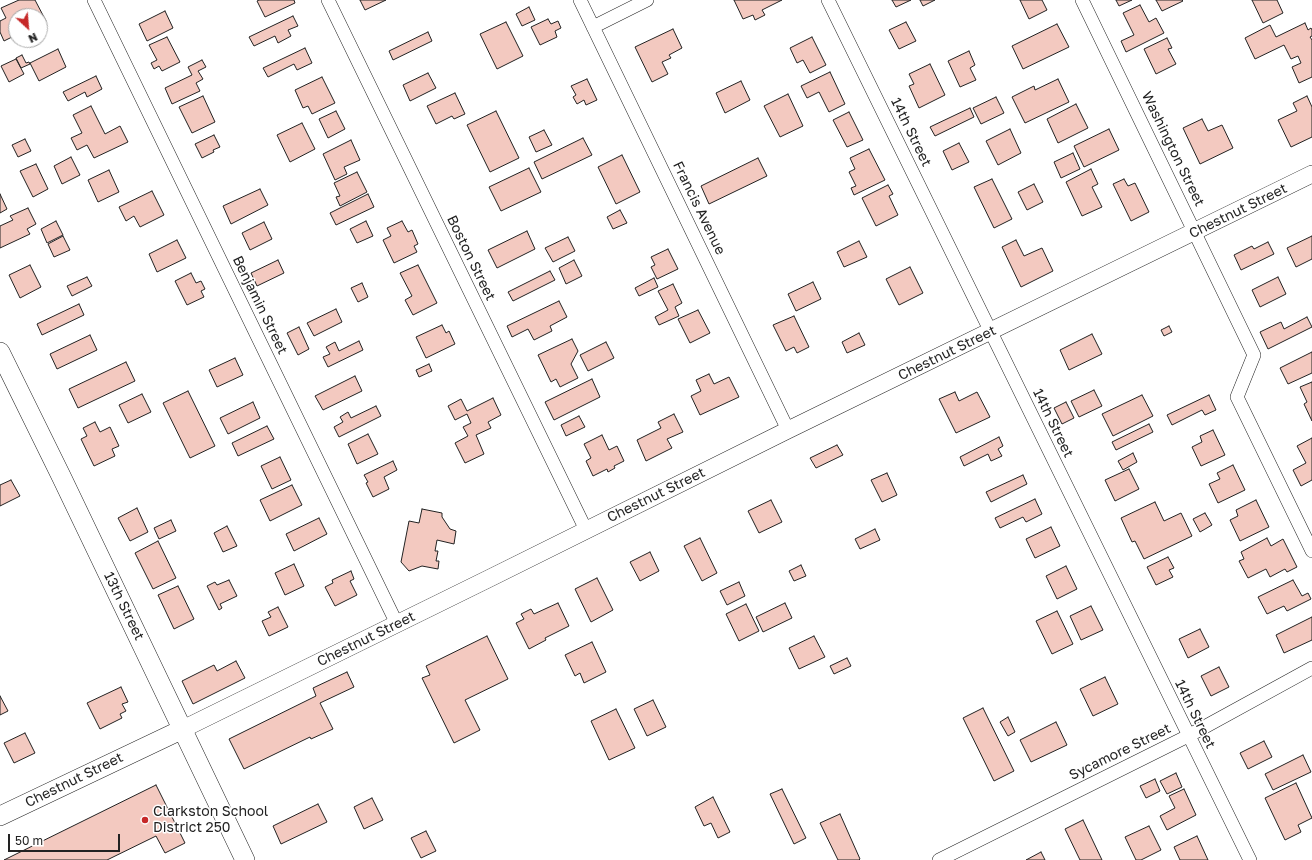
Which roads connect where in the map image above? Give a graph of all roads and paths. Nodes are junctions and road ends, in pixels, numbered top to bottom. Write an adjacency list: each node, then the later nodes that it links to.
1 (94, 0): 15 (street, Benjamin Street)
2 (328, 0): 13 (street, Boston Street)
3 (580, 0): 7 (street, Francis Avenue)
4 (647, 0): 7 (street)
5 (828, 0): 10 (street, 14th Street)
6 (1082, 0): 9 (street, Washington Street)
7 (593, 27): 12 (street, Francis Avenue)
8 (1312, 174): 9 (street, Chestnut Street)
9 (1195, 232): 10 (street, Chestnut Street); 14 (street, Washington Street)
10 (991, 331): 12 (street, Chestnut Street); 18 (street, 14th Street)
11 (0, 352): 17 (main road, 13th Street)
12 (788, 430): 13 (street, Chestnut Street)
13 (586, 530): 15 (street, Chestnut Street)
14 (1312, 551)
15 (397, 624): 17 (street, Chestnut Street)
16 (1312, 668): 18 (street, Sycamore Street)
17 (183, 728): 19 (main road, Chestnut Street); 20 (main road, 13th Street)
18 (1188, 736): 21 (street, Sycamore Street); 22 (street, 14th Street)
19 (0, 816)
20 (246, 860)
21 (939, 860)
22 (1250, 860)

